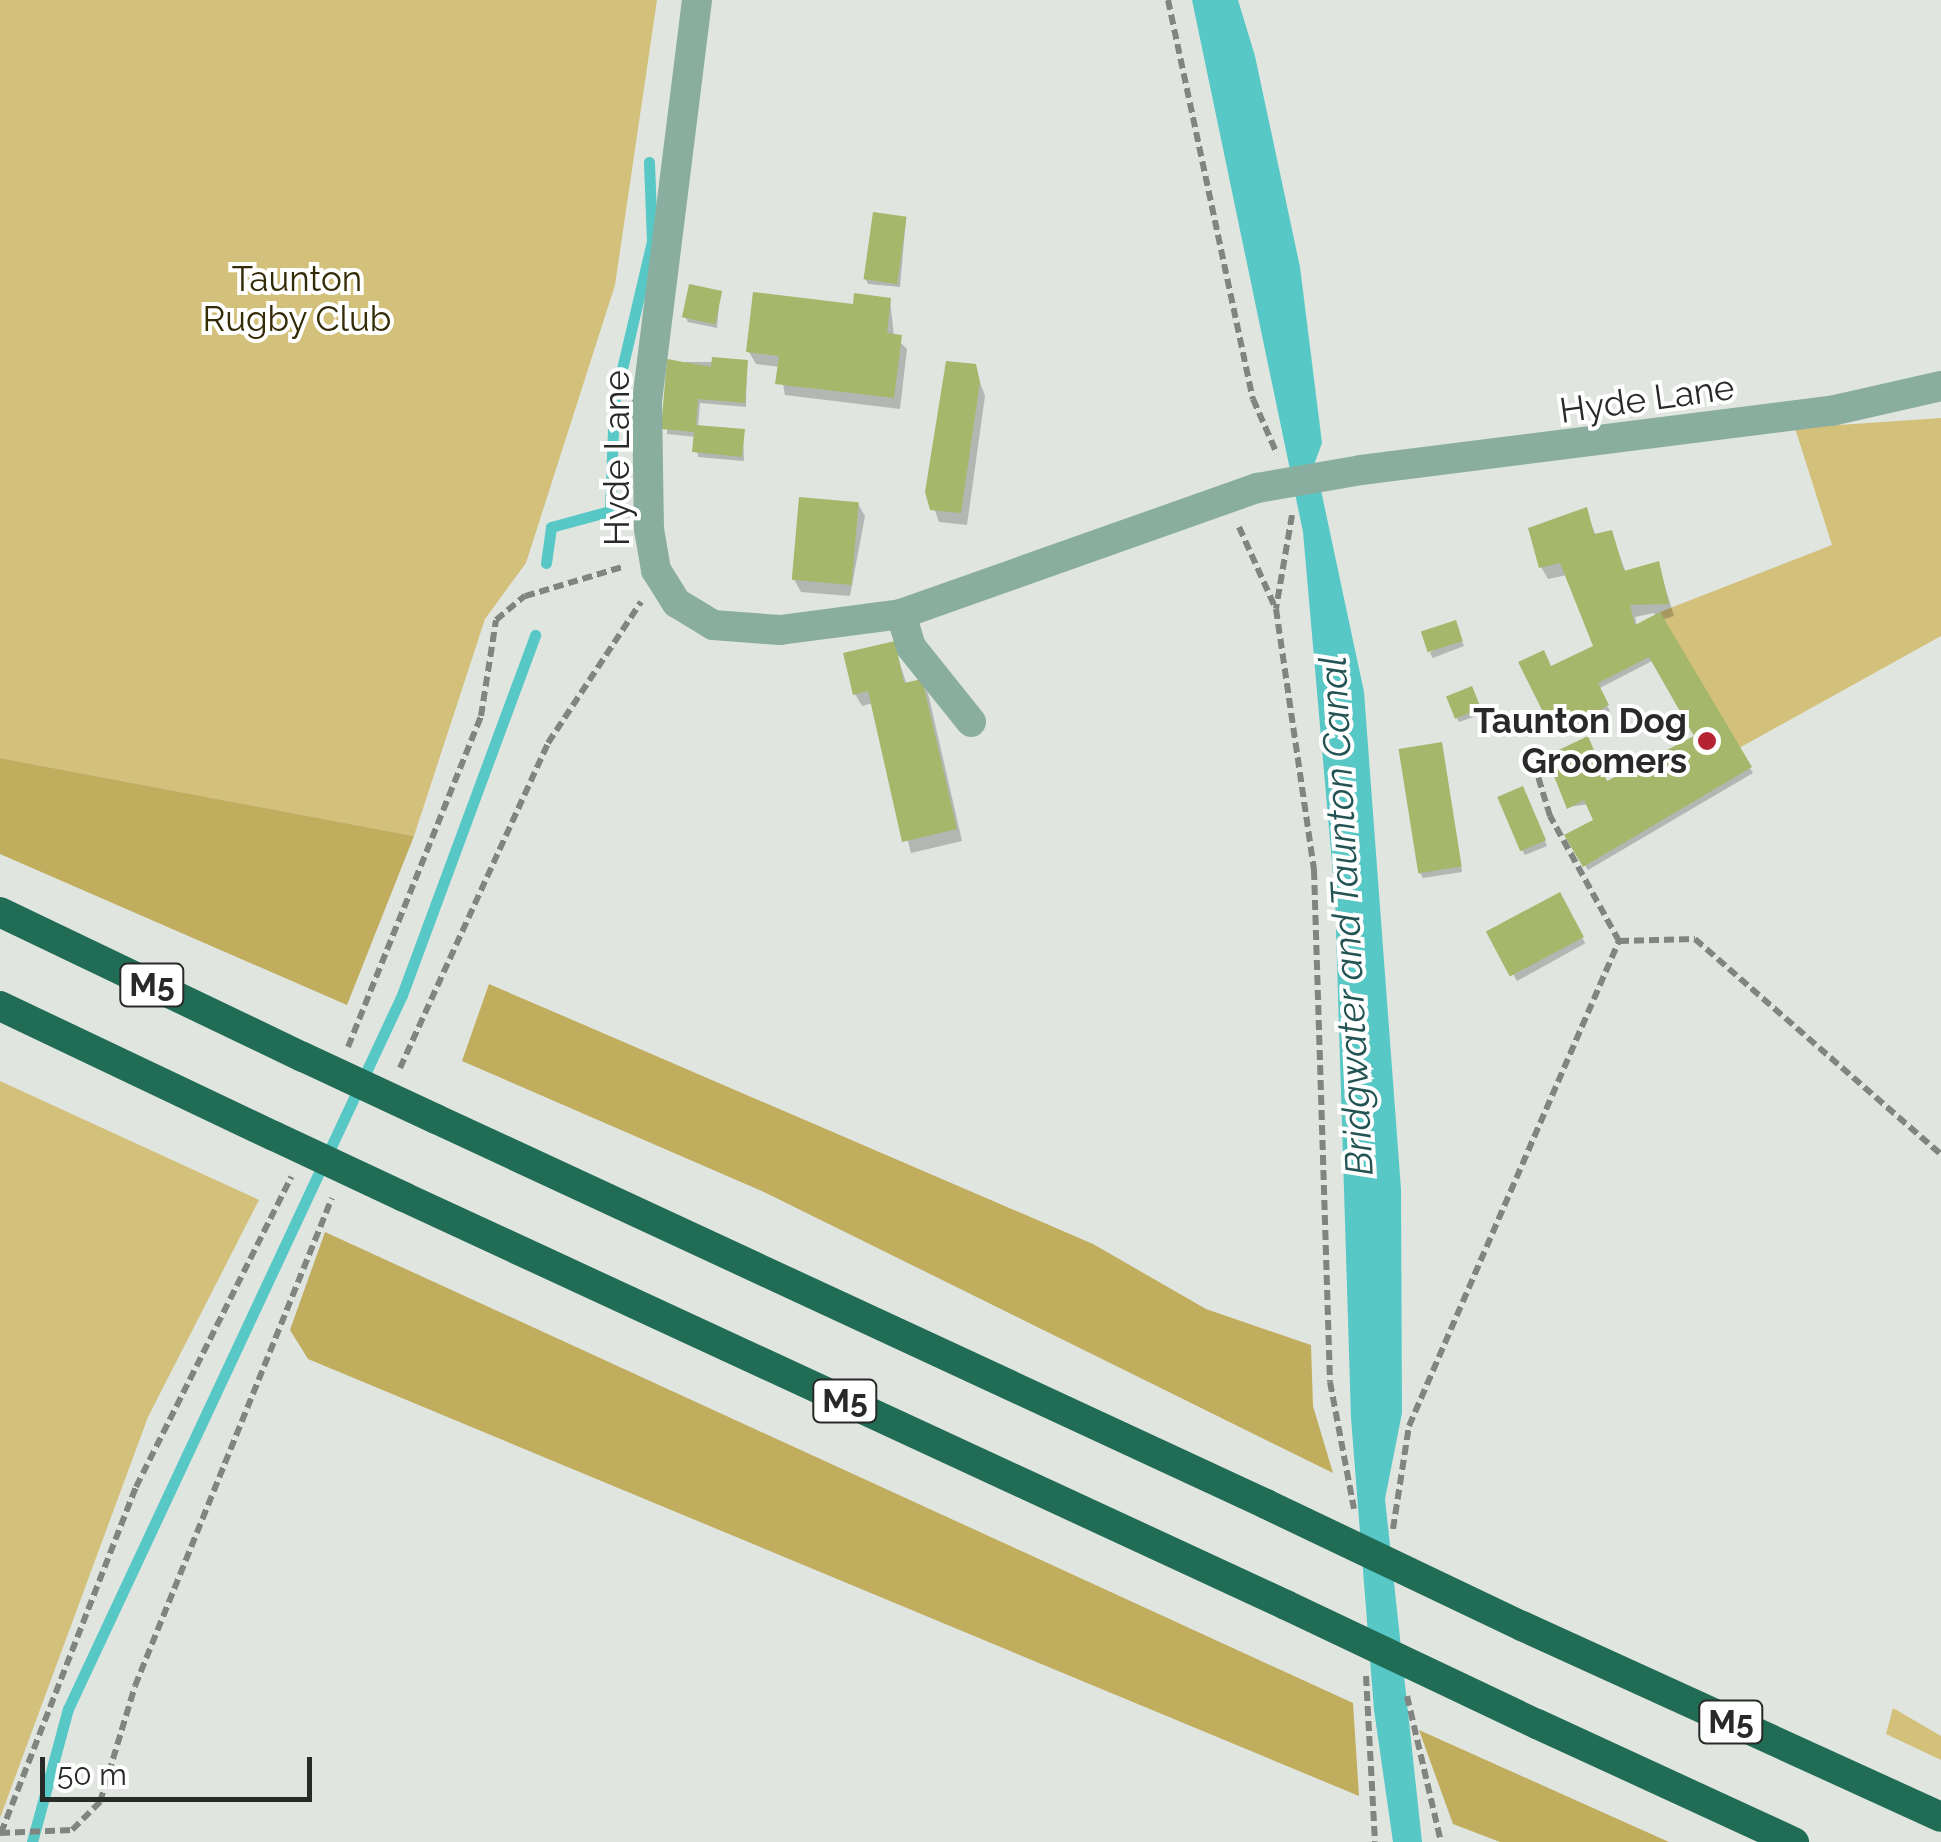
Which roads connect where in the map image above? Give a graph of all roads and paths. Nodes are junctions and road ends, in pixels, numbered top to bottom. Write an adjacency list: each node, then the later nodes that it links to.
1 (698, 0): 7 (street, Hyde Lane)
2 (1168, 0): 4 (path)
3 (1941, 386): 5 (street, Hyde Lane, bridge)
4 (1281, 465)
5 (1246, 492): 8 (path); 9 (street, Hyde Lane)
6 (1289, 503): 8 (path)
7 (653, 554): 9 (street, Hyde Lane); 15 (path)
8 (1276, 609): 18 (path)
9 (900, 614): 10 (street)
10 (970, 722)
11 (1528, 748): 13 (path)
12 (0, 912): 22 (highway, M5, bridge)
13 (1619, 940): 16 (path); 19 (path)
14 (0, 1006): 27 (highway, M5, bridge)
15 (338, 1069)
16 (1941, 1154)
17 (299, 1159): 24 (path)
18 (1355, 1520)
19 (1394, 1540)
20 (1364, 1653): 25 (path)
21 (1406, 1690): 26 (path)
22 (1941, 1817)
23 (60, 1832): 24 (path)
24 (1, 1834)
25 (1374, 1842)
26 (1441, 1842)
27 (1794, 1842)

